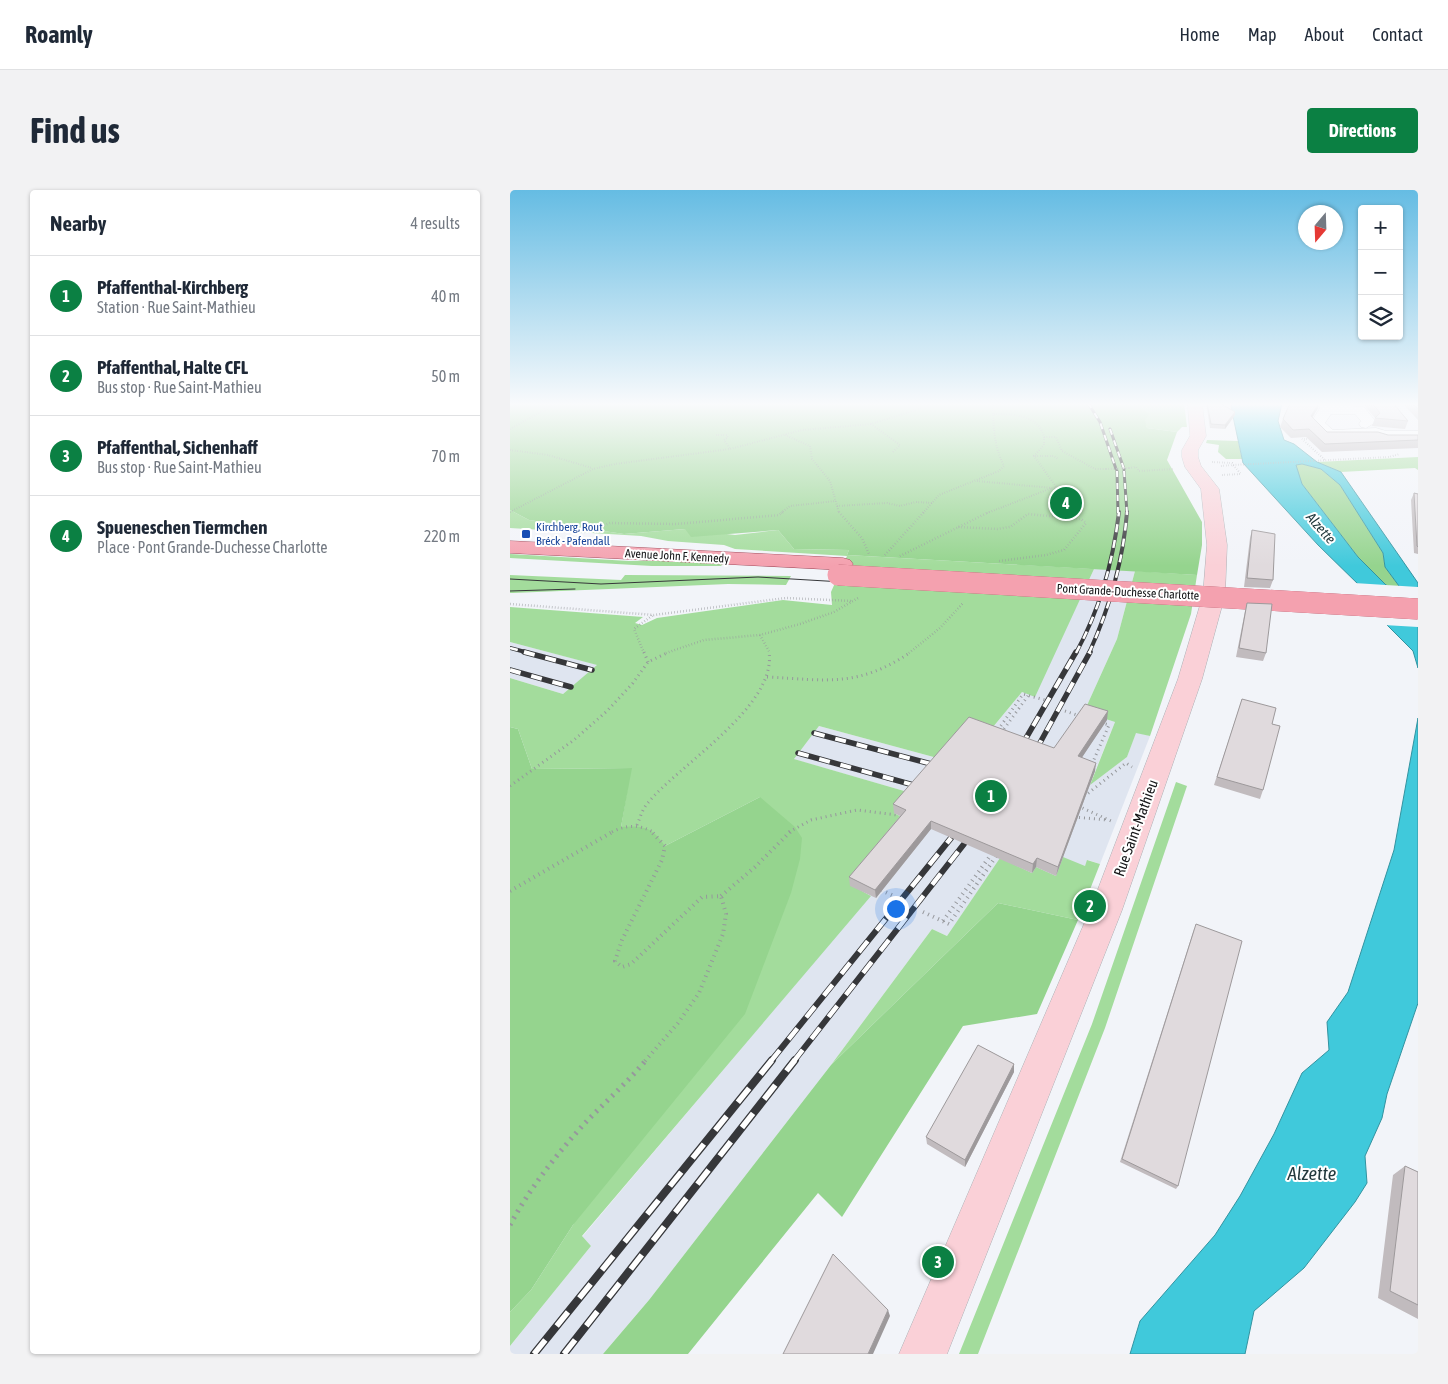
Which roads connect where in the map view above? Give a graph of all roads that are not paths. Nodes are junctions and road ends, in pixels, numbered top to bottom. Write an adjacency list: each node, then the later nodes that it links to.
1 (1190, 457): 7 (main road, Rue Saint-Mathieu)
2 (510, 547): 4 (main road, Avenue John F. Kennedy)
3 (510, 564): 4 (main road, Avenue John F. Kennedy)
4 (841, 570): 5 (main road, Pont Grande-Duchesse Charlotte); 6 (main road, Pont Grande-Duchesse Charlotte, bridge)
5 (1418, 598)
6 (1418, 609)
7 (924, 1354)

